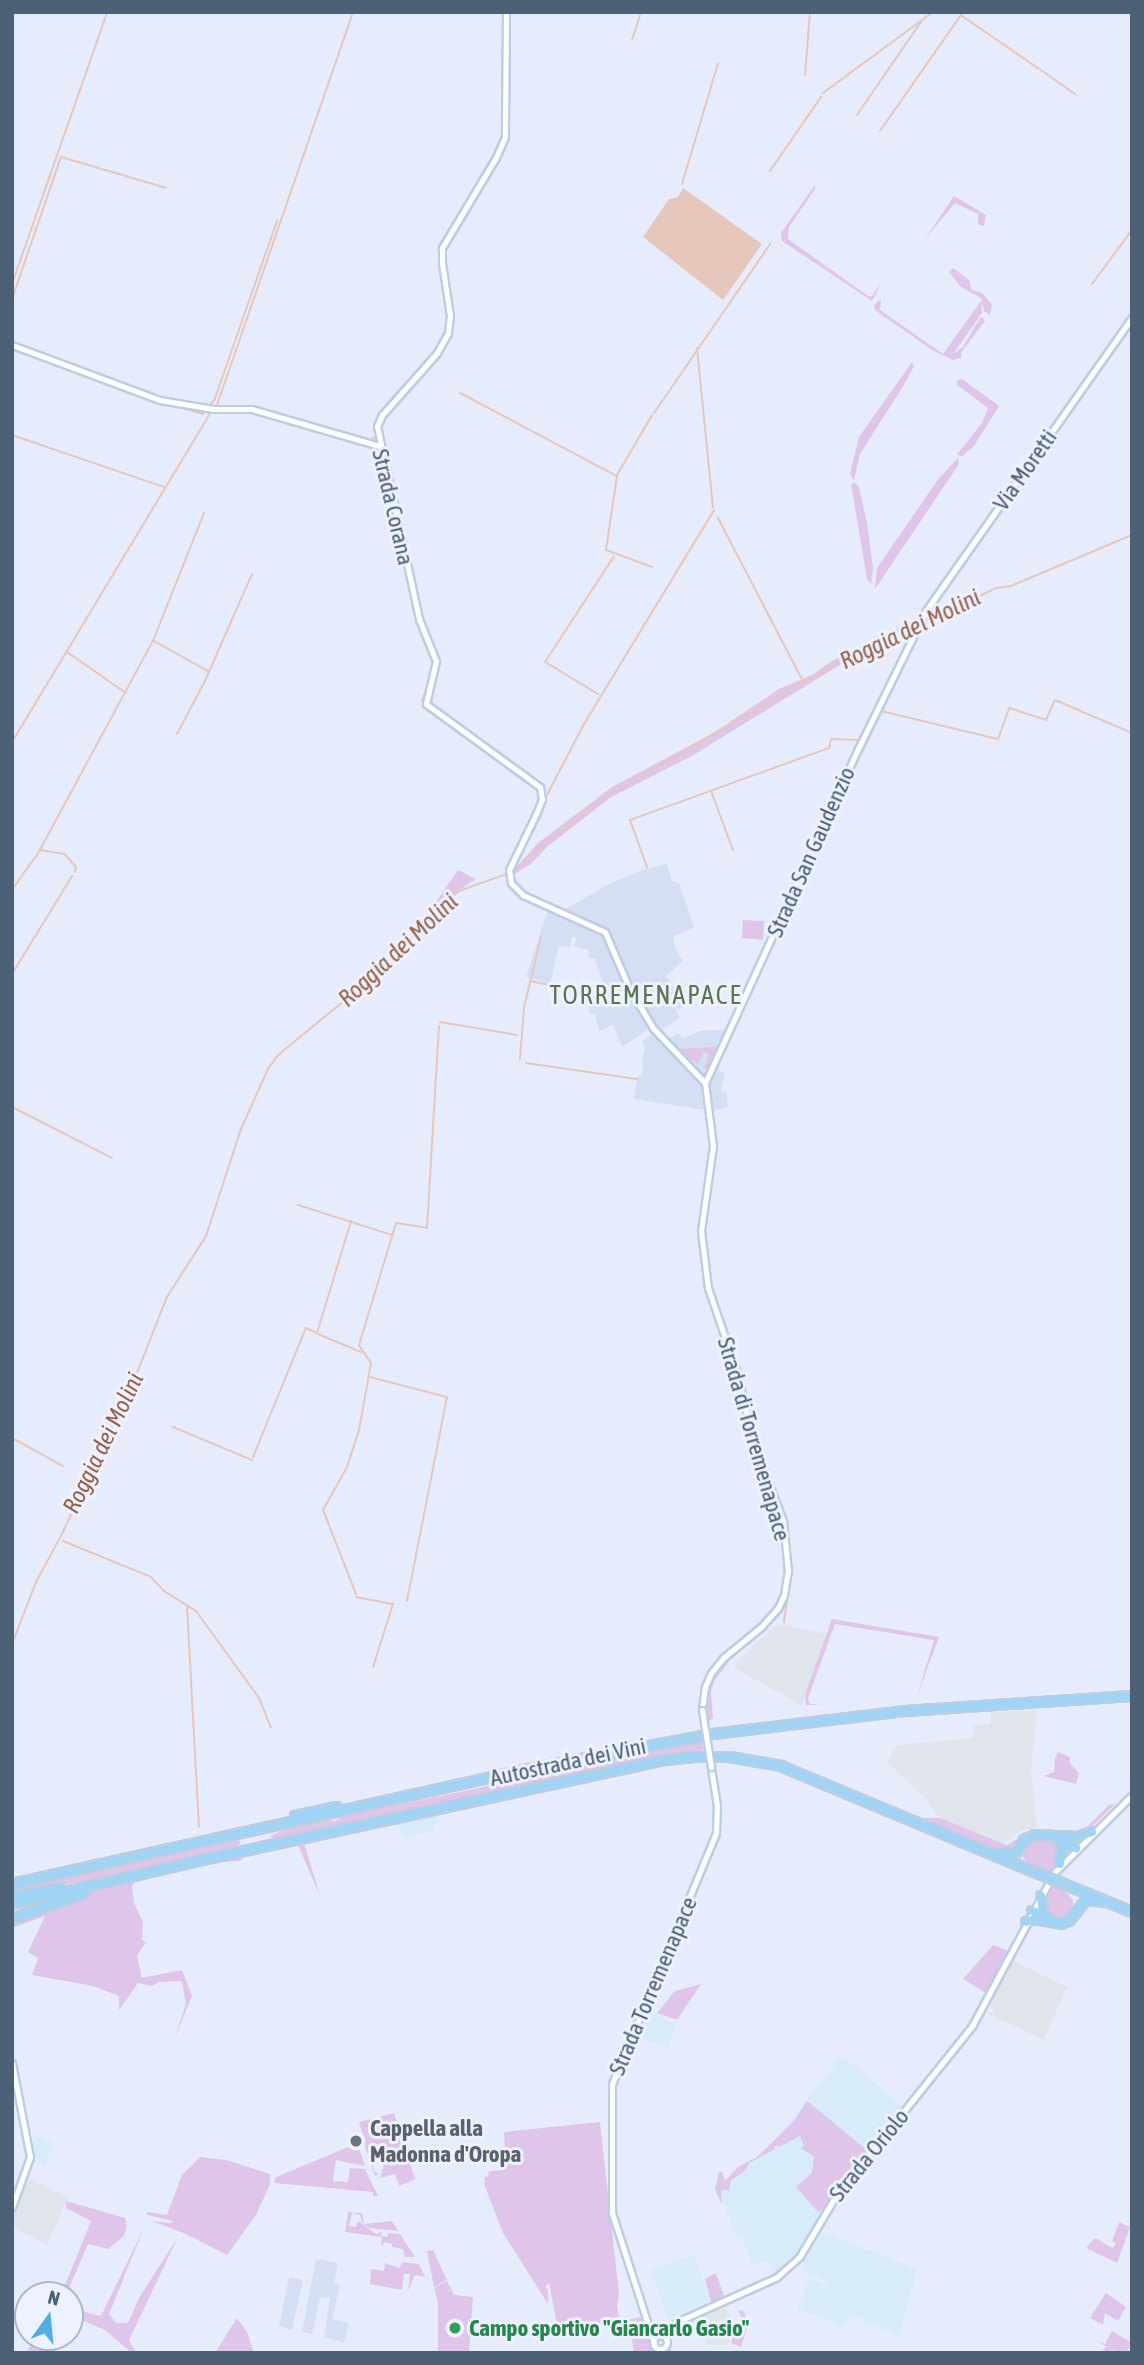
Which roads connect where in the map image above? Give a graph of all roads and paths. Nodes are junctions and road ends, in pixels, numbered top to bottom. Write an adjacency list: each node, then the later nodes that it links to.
1 (506, 12): 4 (street, Strada Corana)
2 (1132, 318): 5 (street, Via Moretti)
3 (12, 345): 4 (street)
4 (379, 446): 6 (street, Strada Corana)
5 (920, 622): 6 (street, Strada San Gaudenzio)
6 (705, 1083): 8 (street, Strada di Torremenapace, bridge)
7 (1132, 1693): 18 (highway, Autostrada dei Vini)
8 (710, 1767): 36 (street, Strada Torremenapace)
9 (1132, 1795): 10 (street)
10 (1093, 1832): 11 (highway); 13 (street)
11 (1065, 1839): 12 (highway); 13 (highway); 15 (highway)
12 (1020, 1847): 14 (highway); 16 (highway)
13 (1076, 1849): 15 (street)
14 (994, 1855): 16 (highway); 19 (highway)
15 (1060, 1864): 17 (street)
16 (1037, 1873): 21 (highway, bridge)
17 (1054, 1873)
18 (12, 1882)
19 (111, 1882): 23 (highway); 25 (highway); 30 (highway)
20 (1048, 1884): 22 (street, Strada Oriolo)
21 (1063, 1885): 24 (highway); 26 (highway)
22 (1041, 1896): 27 (street, Strada Oriolo); 29 (highway)
23 (12, 1897)
24 (1106, 1902): 26 (highway); 28 (highway)
25 (12, 1905)
26 (1077, 1909): 29 (highway)
27 (1032, 1911): 29 (highway); 31 (street, Strada Oriolo)
28 (1132, 1912)
29 (1042, 1917): 31 (highway)
30 (12, 1919)
31 (1026, 1922): 34 (street, Strada Oriolo)
32 (12, 2063): 33 (street)
33 (12, 2207)
34 (671, 2326): 35 (street); 36 (street, Strada Oriolo)
35 (665, 2338): 36 (street); 36 (street)
36 (657, 2345)

